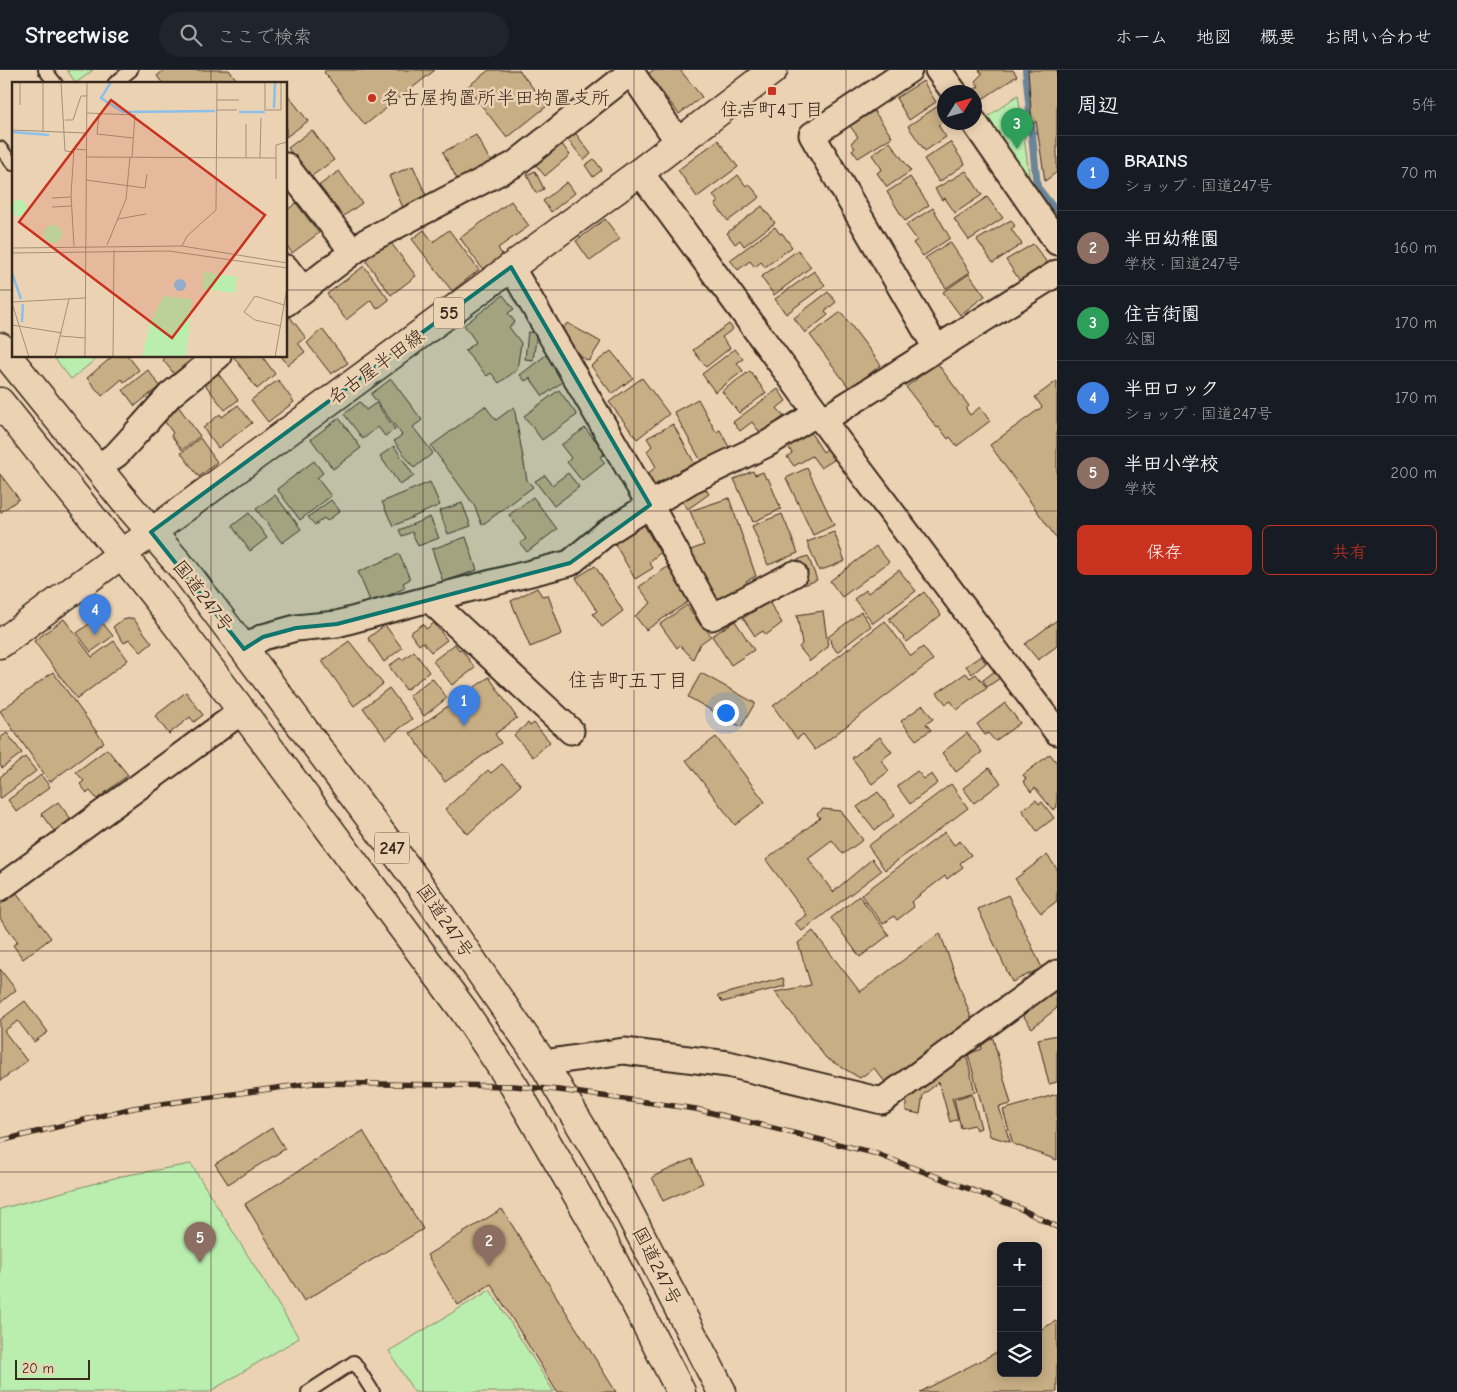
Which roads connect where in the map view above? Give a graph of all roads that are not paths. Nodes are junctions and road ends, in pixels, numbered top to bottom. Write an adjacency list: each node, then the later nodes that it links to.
1 (45, 70): 7 (lane)
2 (131, 70): 8 (lane)
3 (909, 70): 23 (street)
4 (938, 70): 9 (street)
5 (771, 71): 11 (main road, 名古屋半田線 / 55)
6 (613, 76): 11 (street); 17 (street)
7 (54, 82)
8 (116, 82)
9 (949, 85)
10 (980, 130): 16 (street)
11 (679, 143): 15 (main road, 名古屋半田線 / 55)
12 (0, 148): 13 (lane)
13 (12, 163)
14 (288, 169): 17 (street)
15 (640, 172): 18 (main road, 名古屋半田線 / 55); 26 (street)
16 (1057, 242)
17 (353, 252): 21 (street)
18 (511, 267): 28 (street); 29 (main road, 名古屋半田線 / 55)
19 (1057, 273): 23 (street)
20 (288, 274): 21 (street)
21 (295, 297)
22 (0, 347): 27 (main road, 国道247号 / 247)
23 (936, 348): 26 (street)
24 (216, 358): 27 (street)
25 (0, 402): 30 (main road, 国道247号 / 247)
26 (820, 416): 28 (street); 37 (street)
27 (97, 468): 29 (main road, 国道247号 / 247)
28 (650, 504): 31 (street); 32 (street)
29 (151, 532): 30 (main road, 名古屋半田線 / 55); 34 (main road, 国道247号 / 247)
30 (122, 554): 33 (main road, 名古屋半田線); 35 (main road, 国道247号 / 247)
31 (794, 574)
32 (430, 598): 34 (street); 36 (street)
33 (0, 644)
34 (244, 649): 40 (main road, 国道247号 / 247)
35 (242, 711): 38 (street); 43 (main road, 国道247号 / 247)
36 (571, 731)
37 (1057, 732)
38 (0, 888)
39 (1057, 973): 40 (street)
40 (543, 1063): 44 (main road, 国道247号 / 247)
41 (308, 1392): 42 (lane)
42 (373, 1392)
43 (681, 1392)
44 (722, 1392)

